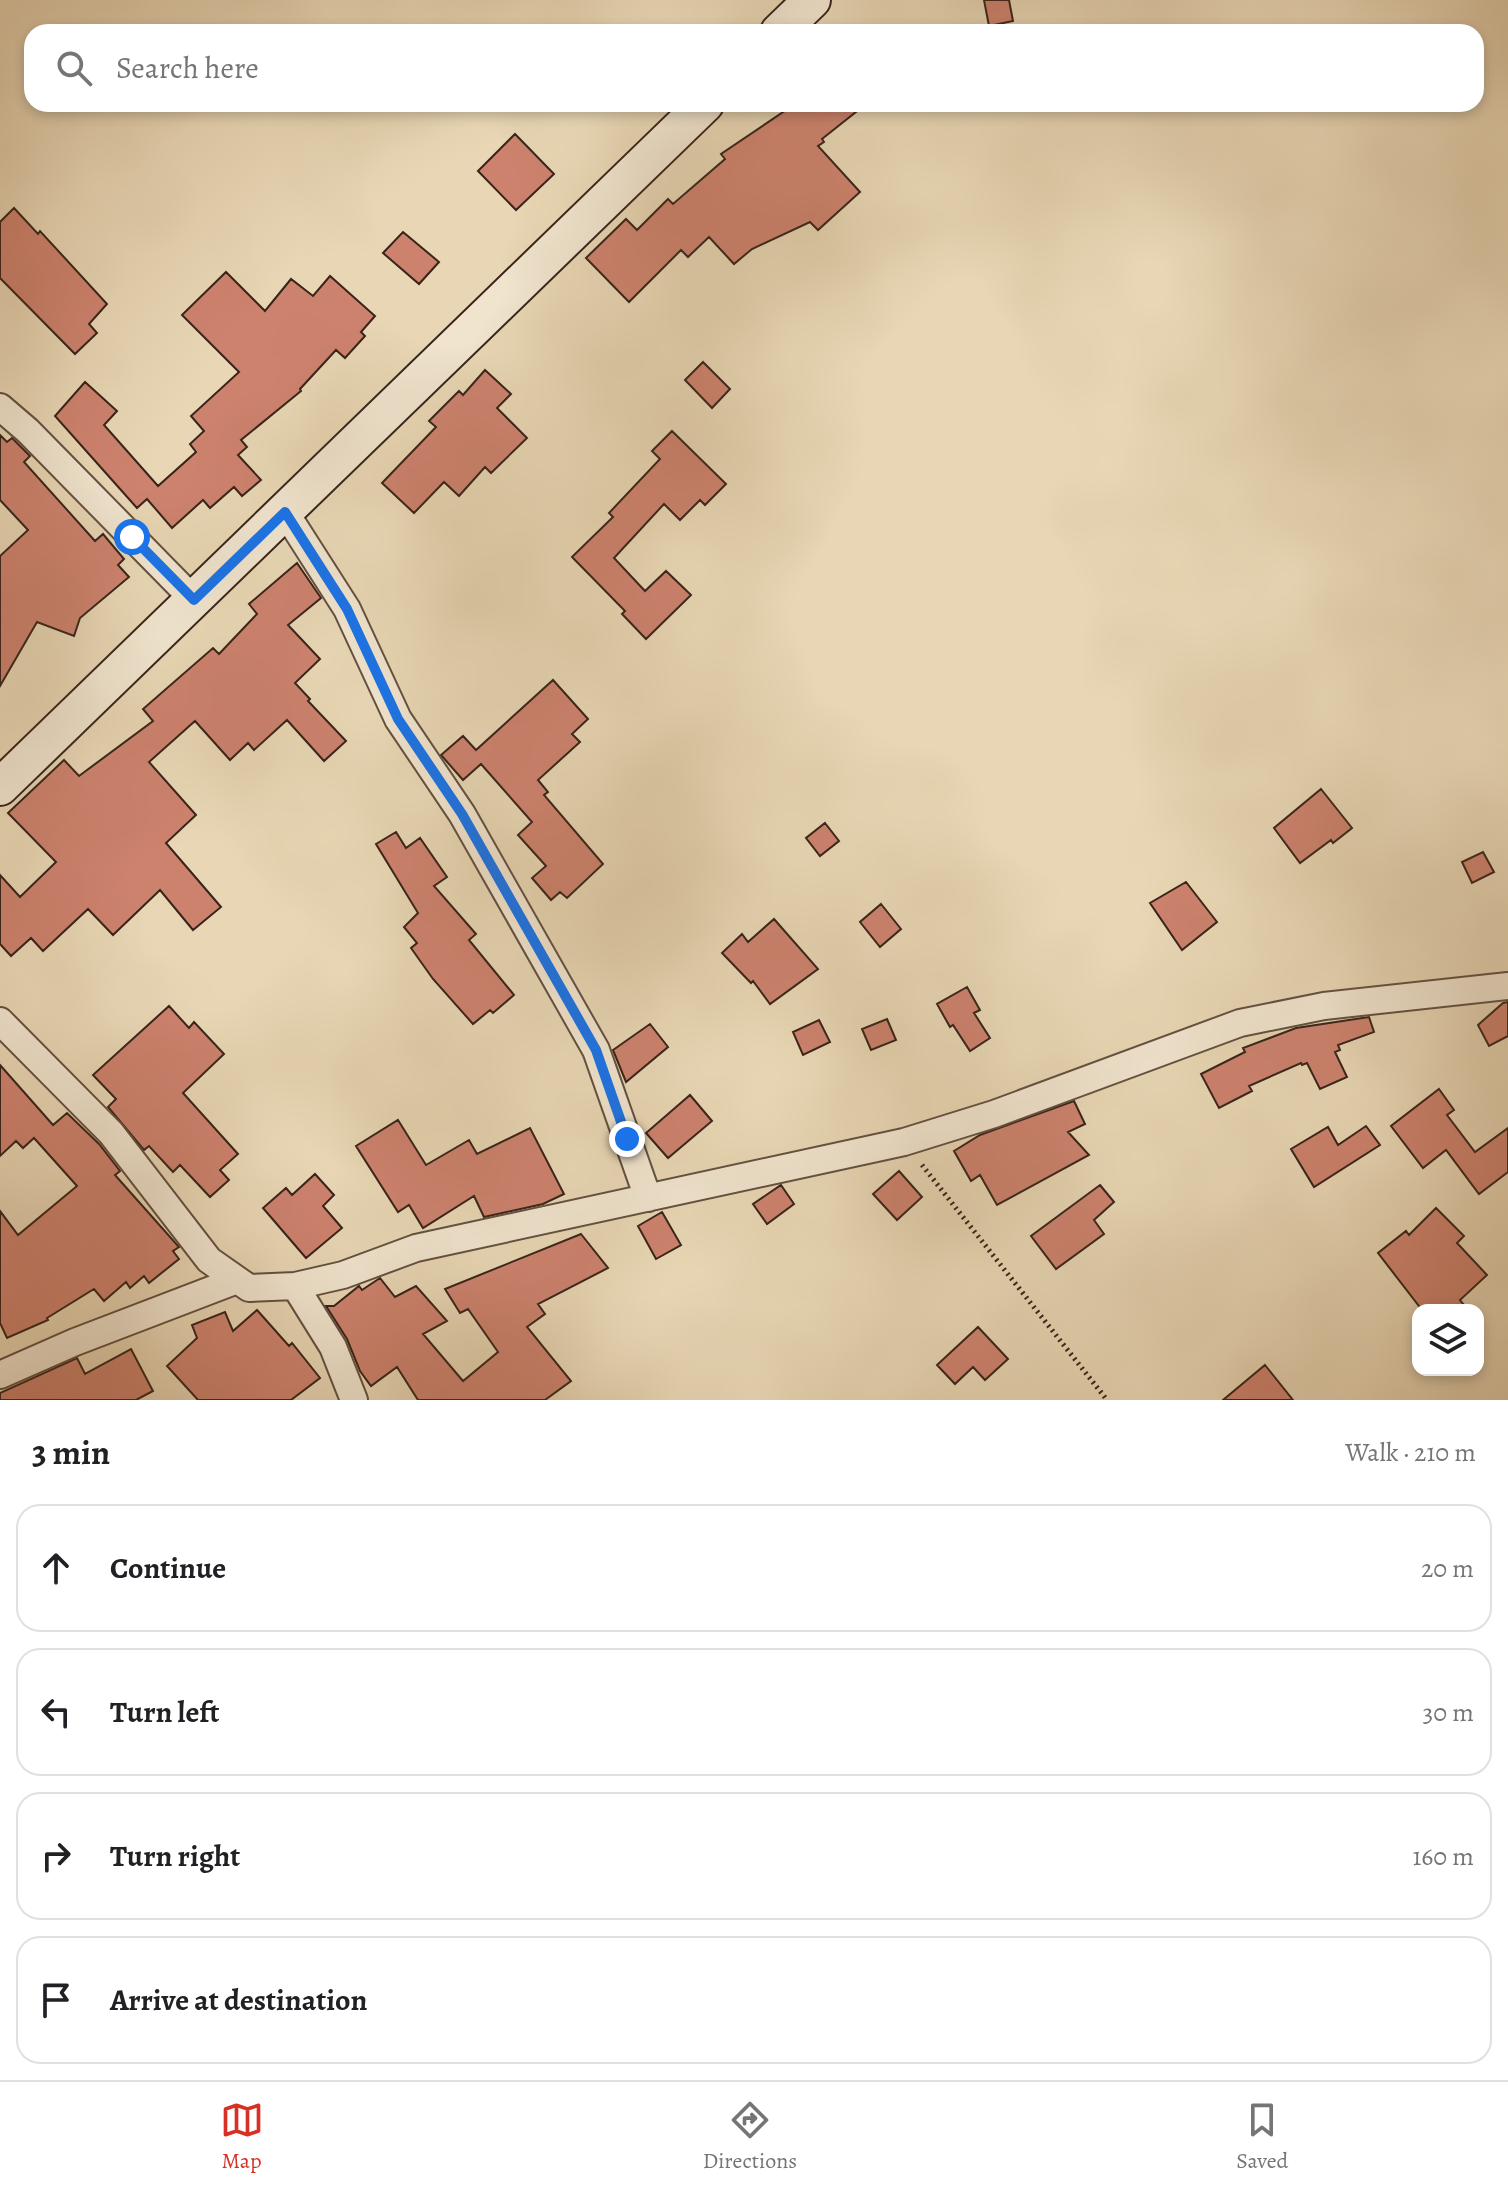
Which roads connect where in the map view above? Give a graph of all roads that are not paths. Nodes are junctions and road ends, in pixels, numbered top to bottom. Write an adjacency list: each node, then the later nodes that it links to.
1 (812, 0): 2 (main road)
2 (787, 24)
3 (697, 112): 5 (main road)
4 (0, 407): 6 (street)
5 (285, 512): 6 (main road); 10 (street)
6 (194, 600): 7 (main road)
7 (0, 787)
8 (1508, 986): 10 (street)
9 (0, 1021): 11 (street)
10 (648, 1198): 12 (street)
11 (237, 1280): 12 (street); 13 (street)
12 (295, 1286): 14 (street)
13 (0, 1375)
14 (345, 1395)

